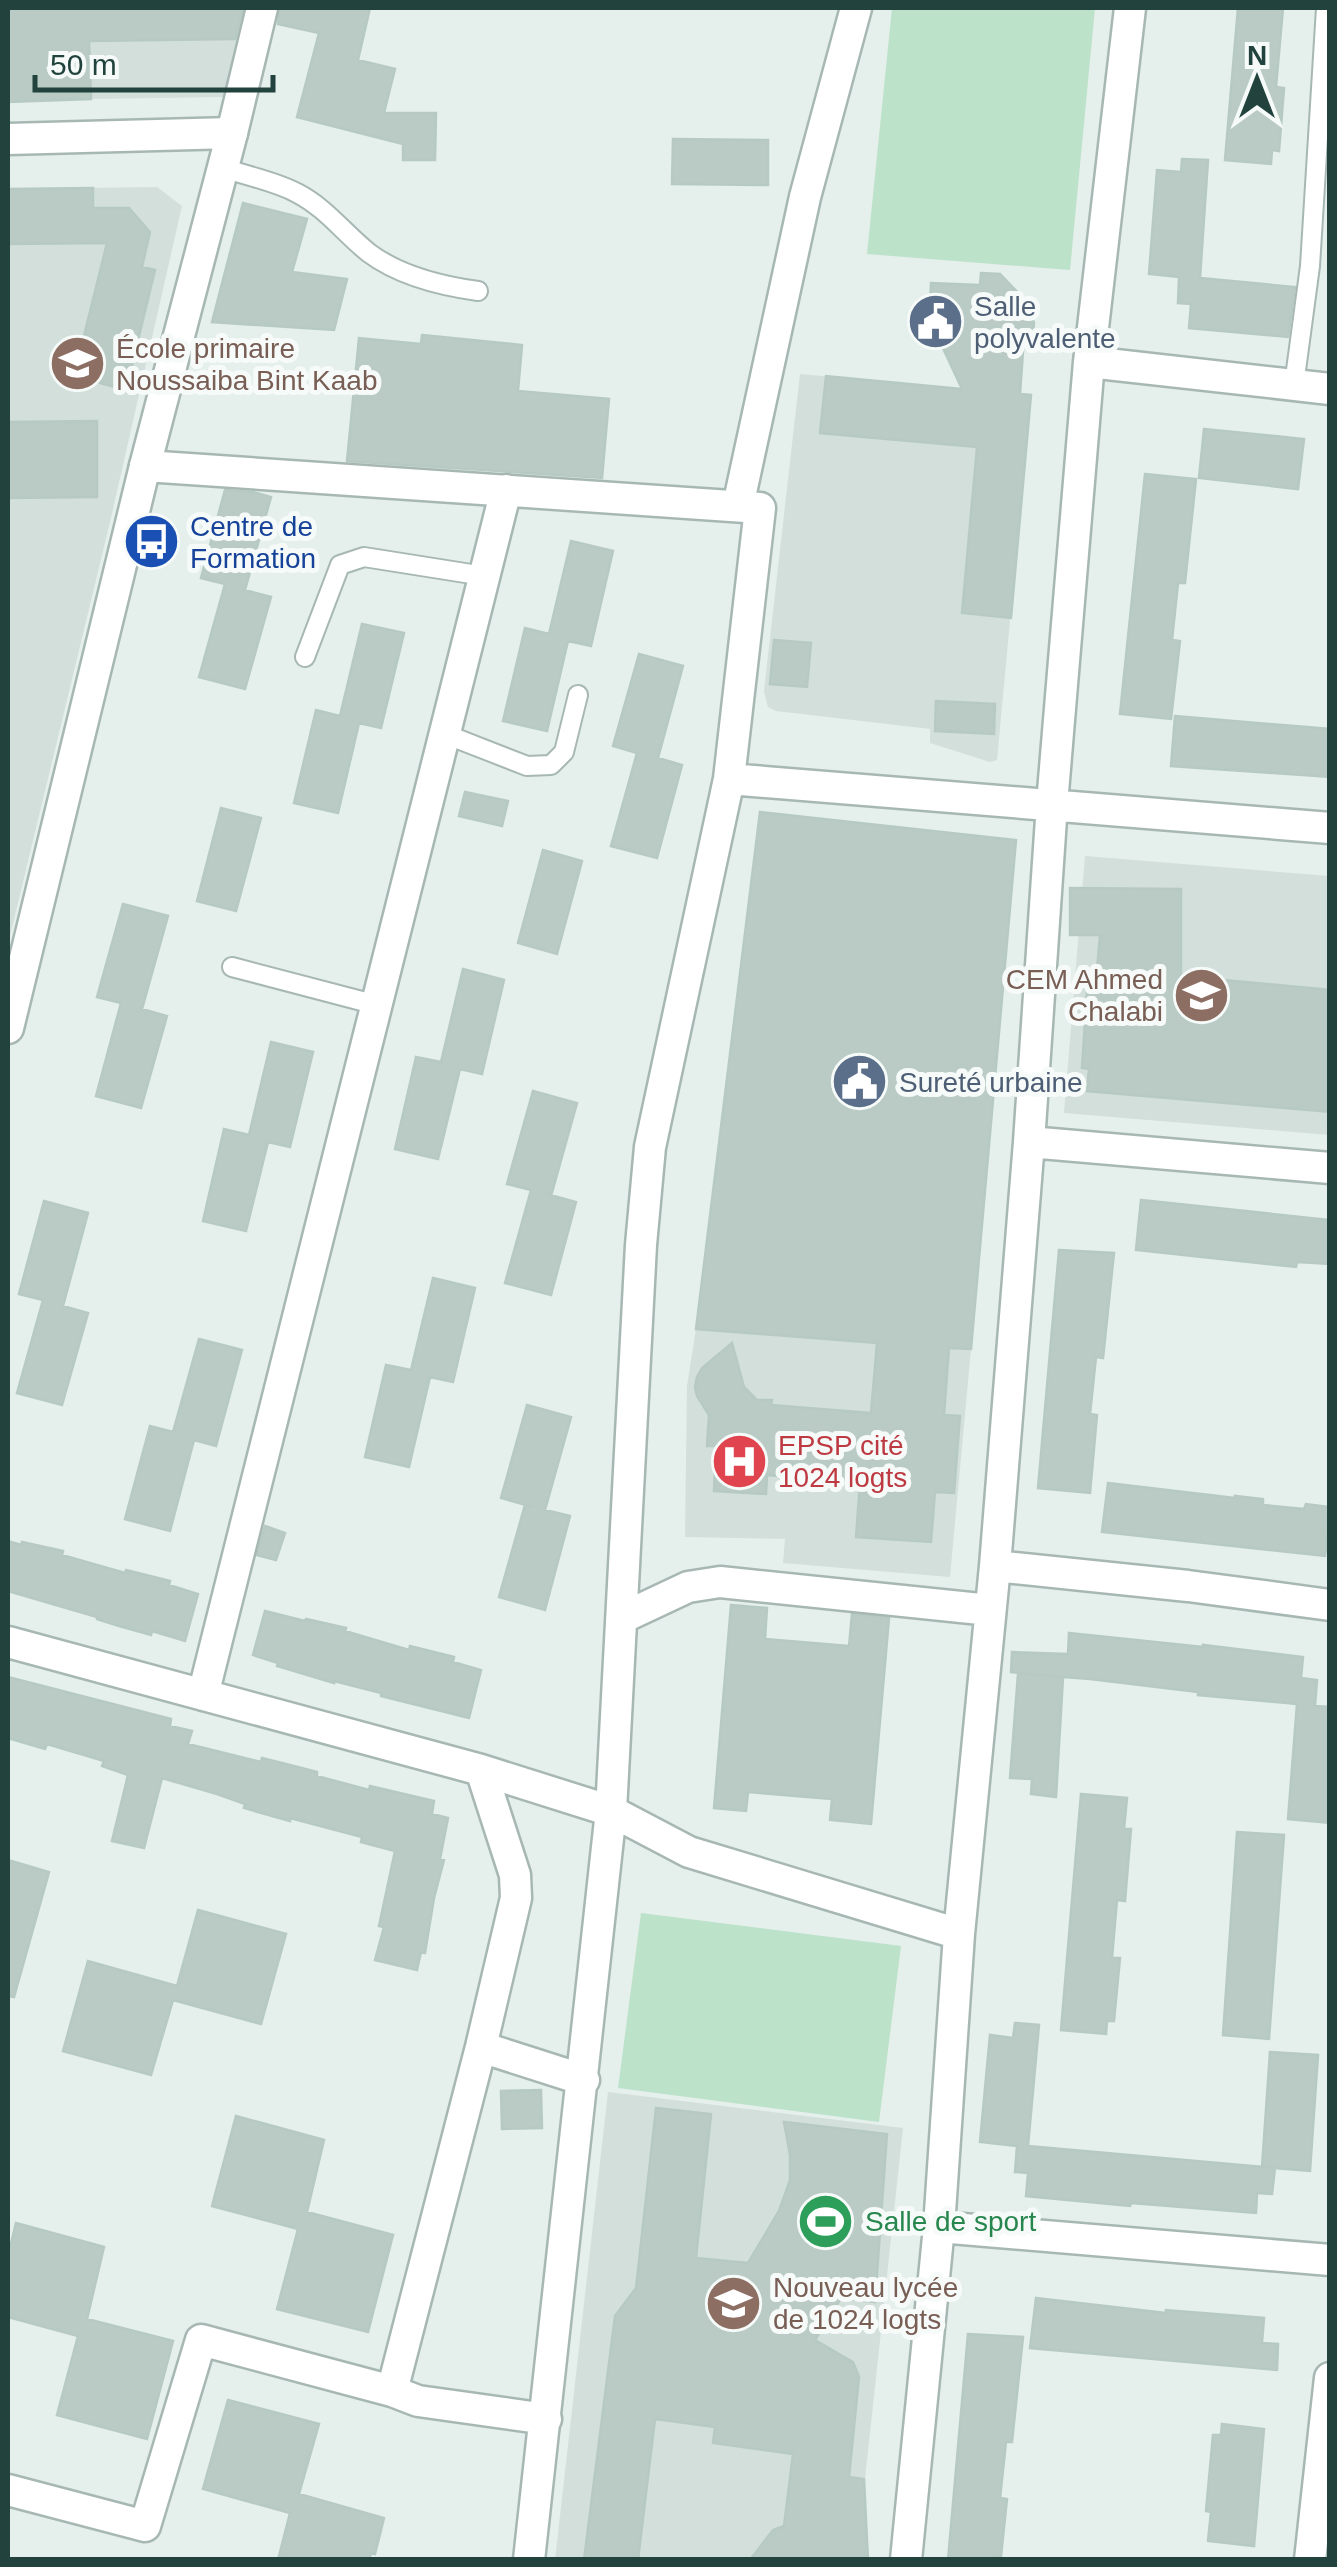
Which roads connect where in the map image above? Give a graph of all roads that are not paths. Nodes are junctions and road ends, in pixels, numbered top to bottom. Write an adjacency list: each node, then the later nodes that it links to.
1 (262, 8): 5 (street)
2 (856, 8): 14 (street)
3 (1130, 8): 9 (street)
4 (1326, 8): 10 (lane)
5 (232, 133): 6 (street); 7 (street)
6 (8, 139)
7 (223, 168): 8 (lane); 12 (street)
8 (478, 291)
9 (1088, 362): 10 (street); 20 (street)
10 (1294, 385): 11 (street)
11 (1330, 389)
12 (145, 466): 13 (street); 24 (street)
13 (506, 490): 14 (street); 15 (street)
14 (738, 506): 19 (street)
15 (484, 576): 16 (lane); 18 (street)
16 (305, 657)
17 (578, 694): 18 (lane)
18 (445, 734): 23 (street)
19 (730, 779): 20 (street); 30 (street)
20 (1052, 804): 21 (street); 25 (street)
21 (1330, 828)
22 (232, 967): 23 (lane)
23 (377, 1005): 32 (street)
24 (8, 1028)
25 (1029, 1142): 26 (street); 27 (street)
26 (1330, 1168)
27 (995, 1566): 28 (street); 29 (street)
28 (1330, 1605)
29 (990, 1610): 30 (street); 35 (street)
30 (622, 1618): 34 (street)
31 (8, 1642): 32 (street)
32 (204, 1695): 33 (street)
33 (481, 1770): 34 (street); 36 (street)
34 (612, 1812): 35 (street); 37 (street)
35 (958, 1934): 38 (street)
36 (480, 2046): 37 (street); 41 (street)
37 (584, 2080): 42 (street)
38 (939, 2226): 39 (street); 45 (street)
39 (1330, 2260)
40 (1330, 2378): 46 (street)
41 (392, 2391): 42 (street); 43 (street)
42 (546, 2419): 44 (street)
43 (8, 2490)
44 (529, 2560)
45 (906, 2560)
46 (1310, 2560)

